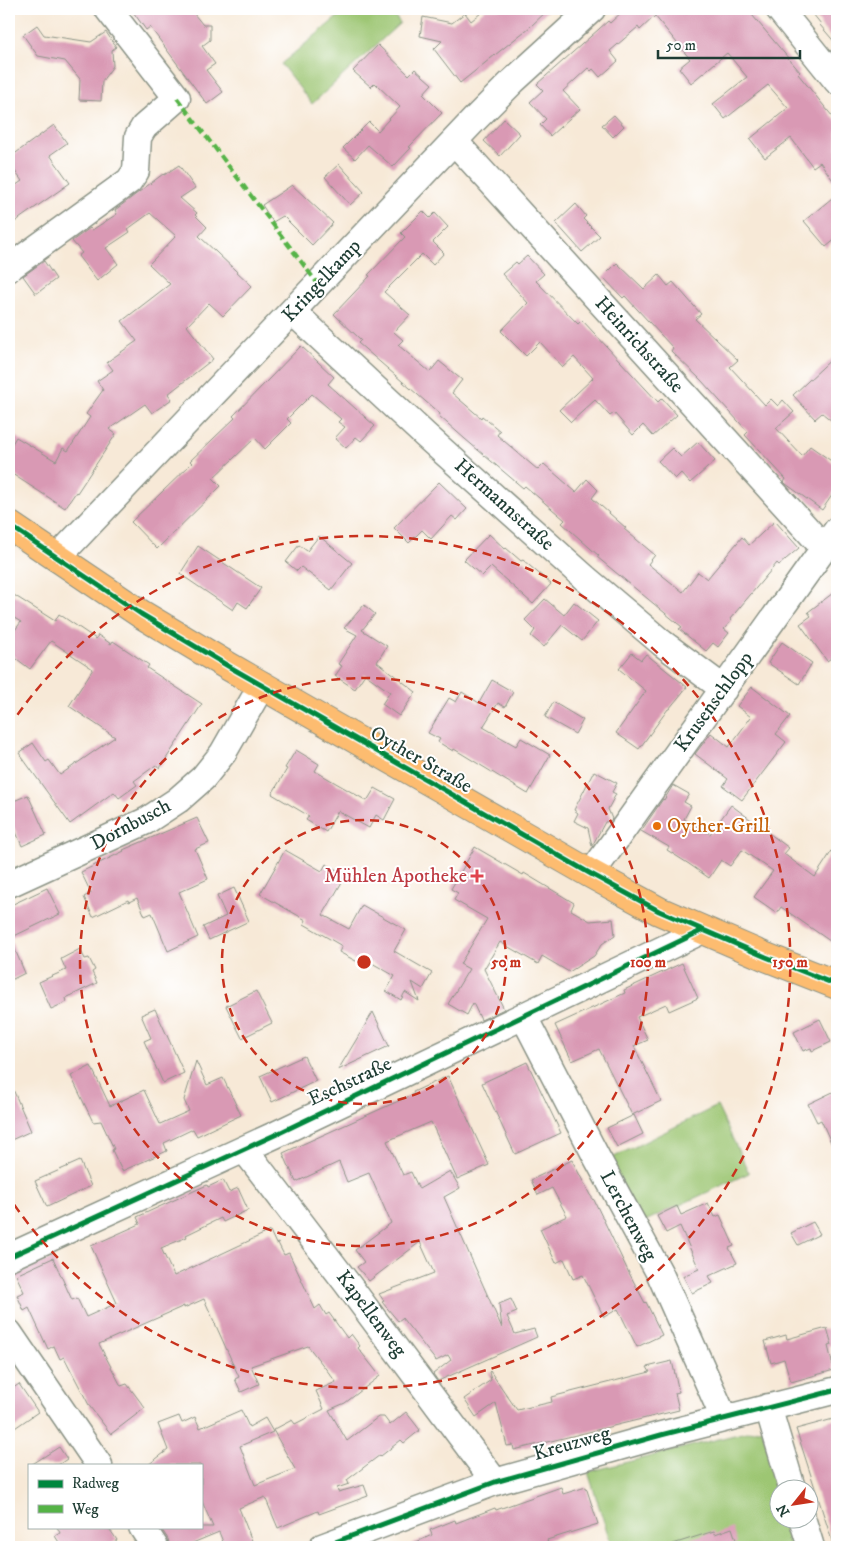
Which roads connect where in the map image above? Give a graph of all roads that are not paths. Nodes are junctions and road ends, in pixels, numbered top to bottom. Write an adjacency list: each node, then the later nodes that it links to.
1 (108, 9): 6 (street)
2 (592, 9): 5 (street, Kringelkamp)
3 (779, 9): 4 (street)
4 (837, 81)
5 (454, 141): 7 (street, Kringelkamp); 9 (street, Heinrichstraße)
6 (9, 268)
7 (293, 312): 10 (street, Kringelkamp); 12 (street, Hermannstraße)
8 (9, 525): 10 (main road, Oyther Straße)
9 (831, 540): 12 (street, Krusenschlopp)
10 (57, 558): 11 (main road, Oyther Straße)
11 (262, 685): 13 (main road, Oyther Straße); 14 (street, Dornbusch)
12 (724, 689): 13 (street, Krusenschlopp)
13 (591, 874): 15 (main road, Oyther Straße)
14 (9, 884)
15 (703, 930): 16 (main road, Oyther Straße); 17 (street, Eschstraße)
16 (837, 985)
17 (524, 1017): 18 (street, Eschstraße); 23 (street, Lerchenweg)
18 (244, 1149): 19 (street, Eschstraße); 26 (street, Kapellenweg)
19 (9, 1257)
20 (9, 1333): 24 (street)
21 (837, 1390): 22 (street, Kreuzweg)
22 (768, 1407): 23 (street, Kreuzweg); 25 (street)
23 (724, 1418): 26 (street, Kreuzweg)
24 (98, 1464)
25 (789, 1478)
26 (495, 1482): 30 (street, Kreuzweg)
27 (143, 1528): 29 (street)
28 (805, 1528): 31 (street)
29 (155, 1547)
30 (322, 1547)
31 (811, 1547)

